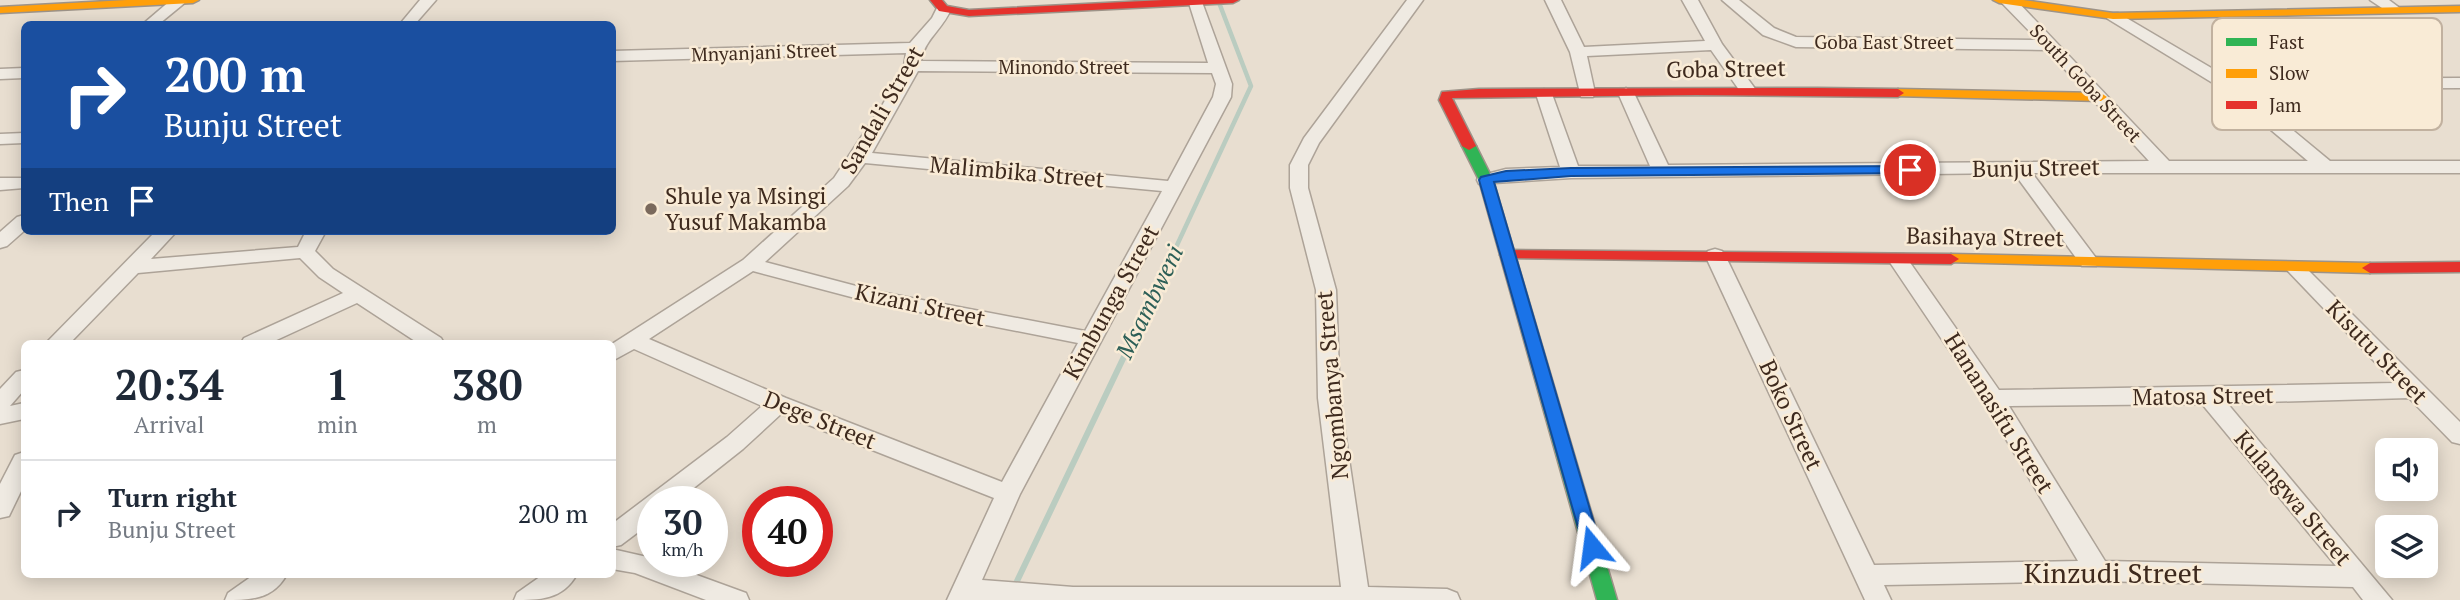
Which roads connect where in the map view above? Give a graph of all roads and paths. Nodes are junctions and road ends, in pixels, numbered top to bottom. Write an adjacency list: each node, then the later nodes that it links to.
1 (193, 0): 10 (street)
2 (428, 0): 19 (street)
3 (1233, 0): 11 (street)
4 (1415, 0): 93 (street, Ngombanya Street)
5 (1553, 0): 22 (street)
6 (1690, 0): 20 (street)
7 (1730, 0): 21 (street, Goba East Street)
8 (2005, 0): 17 (street); 21 (street, South Goba Street)
9 (2378, 0): 14 (street)
10 (179, 1): 12 (street); 18 (street)
11 (1204, 1): 13 (street); 25 (street, Kimbunga Street)
12 (90, 2): 16 (street)
13 (940, 5): 24 (street, Sandali Street)
14 (2393, 9): 15 (street); 17 (street)
15 (2460, 9)
16 (0, 10)
17 (2113, 16): 28 (street)
18 (154, 21)
19 (410, 21)
20 (1715, 45): 22 (street); 32 (street)
21 (2052, 45): 36 (street, South Goba Street)
22 (1578, 52): 33 (street)
23 (616, 56): 24 (street, Mnyanjani Street)
24 (913, 57): 25 (street, Minondo Street); 40 (street, Sandali Street)
25 (1217, 68): 50 (street, Kimbunga Street)
26 (21, 73): 27 (street); 29 (street)
27 (0, 74)
28 (2212, 75)
29 (0, 83)
30 (2442, 83): 31 (street)
31 (2460, 83)
32 (1748, 90): 34 (street, Goba Street); 36 (street, Goba Street)
33 (1587, 93): 34 (street, Goba Street); 35 (street, Goba Street)
34 (1626, 93): 46 (street)
35 (1544, 94): 45 (street); 47 (street, Goba Street)
36 (2101, 97): 41 (street, South Goba Street)
37 (2282, 130): 42 (street)
38 (21, 138): 39 (street)
39 (0, 139)
40 (860, 158): 50 (street, Malimbika Street); 60 (street, Sandali Street)
41 (2164, 166): 42 (street, Bunju Street); 44 (street, Bunju Street)
42 (2325, 166): 43 (street, Bunju Street)
43 (2460, 167)
44 (2020, 169): 46 (street, Bunju Street); 59 (street)
45 (1571, 172): 46 (street, Bunju Street); 47 (street, Bunju Street)
46 (1662, 172)
47 (1486, 180): 56 (street)
48 (21, 183): 49 (street)
49 (0, 184)
50 (1175, 187): 65 (street, Kimbunga Street)
51 (21, 224): 54 (street)
52 (163, 235): 61 (street)
53 (314, 235): 55 (street)
54 (0, 242)
55 (306, 252): 61 (street); 64 (street)
56 (1508, 255): 57 (street, Basihaya Street); 99 (street)
57 (1715, 255): 58 (street, Basihaya Street); 88 (street, Boko Street)
58 (1897, 258): 59 (street, Basihaya Street); 74 (street, Hananasifu Street)
59 (2089, 262): 63 (street, Basihaya Street)
60 (750, 264): 65 (street, Kizani Street); 69 (street, Sandali Street)
61 (133, 267): 66 (street)
62 (2460, 267): 63 (street, Basihaya Street)
63 (2295, 268): 72 (street, Kisutu Street)
64 (357, 295): 67 (street); 68 (street)
65 (1091, 339): 82 (street, Kimbunga Street)
66 (60, 340)
67 (259, 340)
68 (428, 340)
69 (634, 341): 70 (street, Sandali Street); 76 (street, Dege Street)
70 (616, 352)
71 (21, 380): 75 (street)
72 (2414, 390): 73 (street, Matosa Street); 79 (street, Kisutu Street)
73 (2208, 396): 74 (street, Matosa Street); 89 (street, Kulangwa Street)
74 (1993, 398): 87 (street, Hananasifu Street)
75 (0, 403)
76 (778, 404): 81 (street); 82 (street, Dege Street)
77 (21, 412): 78 (street)
78 (0, 416)
79 (2460, 436)
80 (21, 467): 83 (street)
81 (680, 486)
82 (1008, 494): 92 (street, Kimbunga Street)
83 (0, 509)
84 (637, 519): 85 (street)
85 (616, 535)
86 (616, 560): 94 (street)
87 (2097, 571): 88 (street, Kinzudi Street); 89 (street, Kinzudi Street)
88 (1867, 575): 100 (street, Boko Street)
89 (2358, 577): 101 (street, Kulangwa Street)
90 (268, 578): 95 (street)
91 (558, 578): 96 (street)
92 (973, 593): 97 (street)
93 (1356, 598): 97 (street); 98 (street)
94 (729, 599)
95 (238, 600)
96 (527, 600)
97 (1233, 600)
98 (1447, 600)
99 (1607, 600)
100 (1878, 600)
101 (2379, 600)

